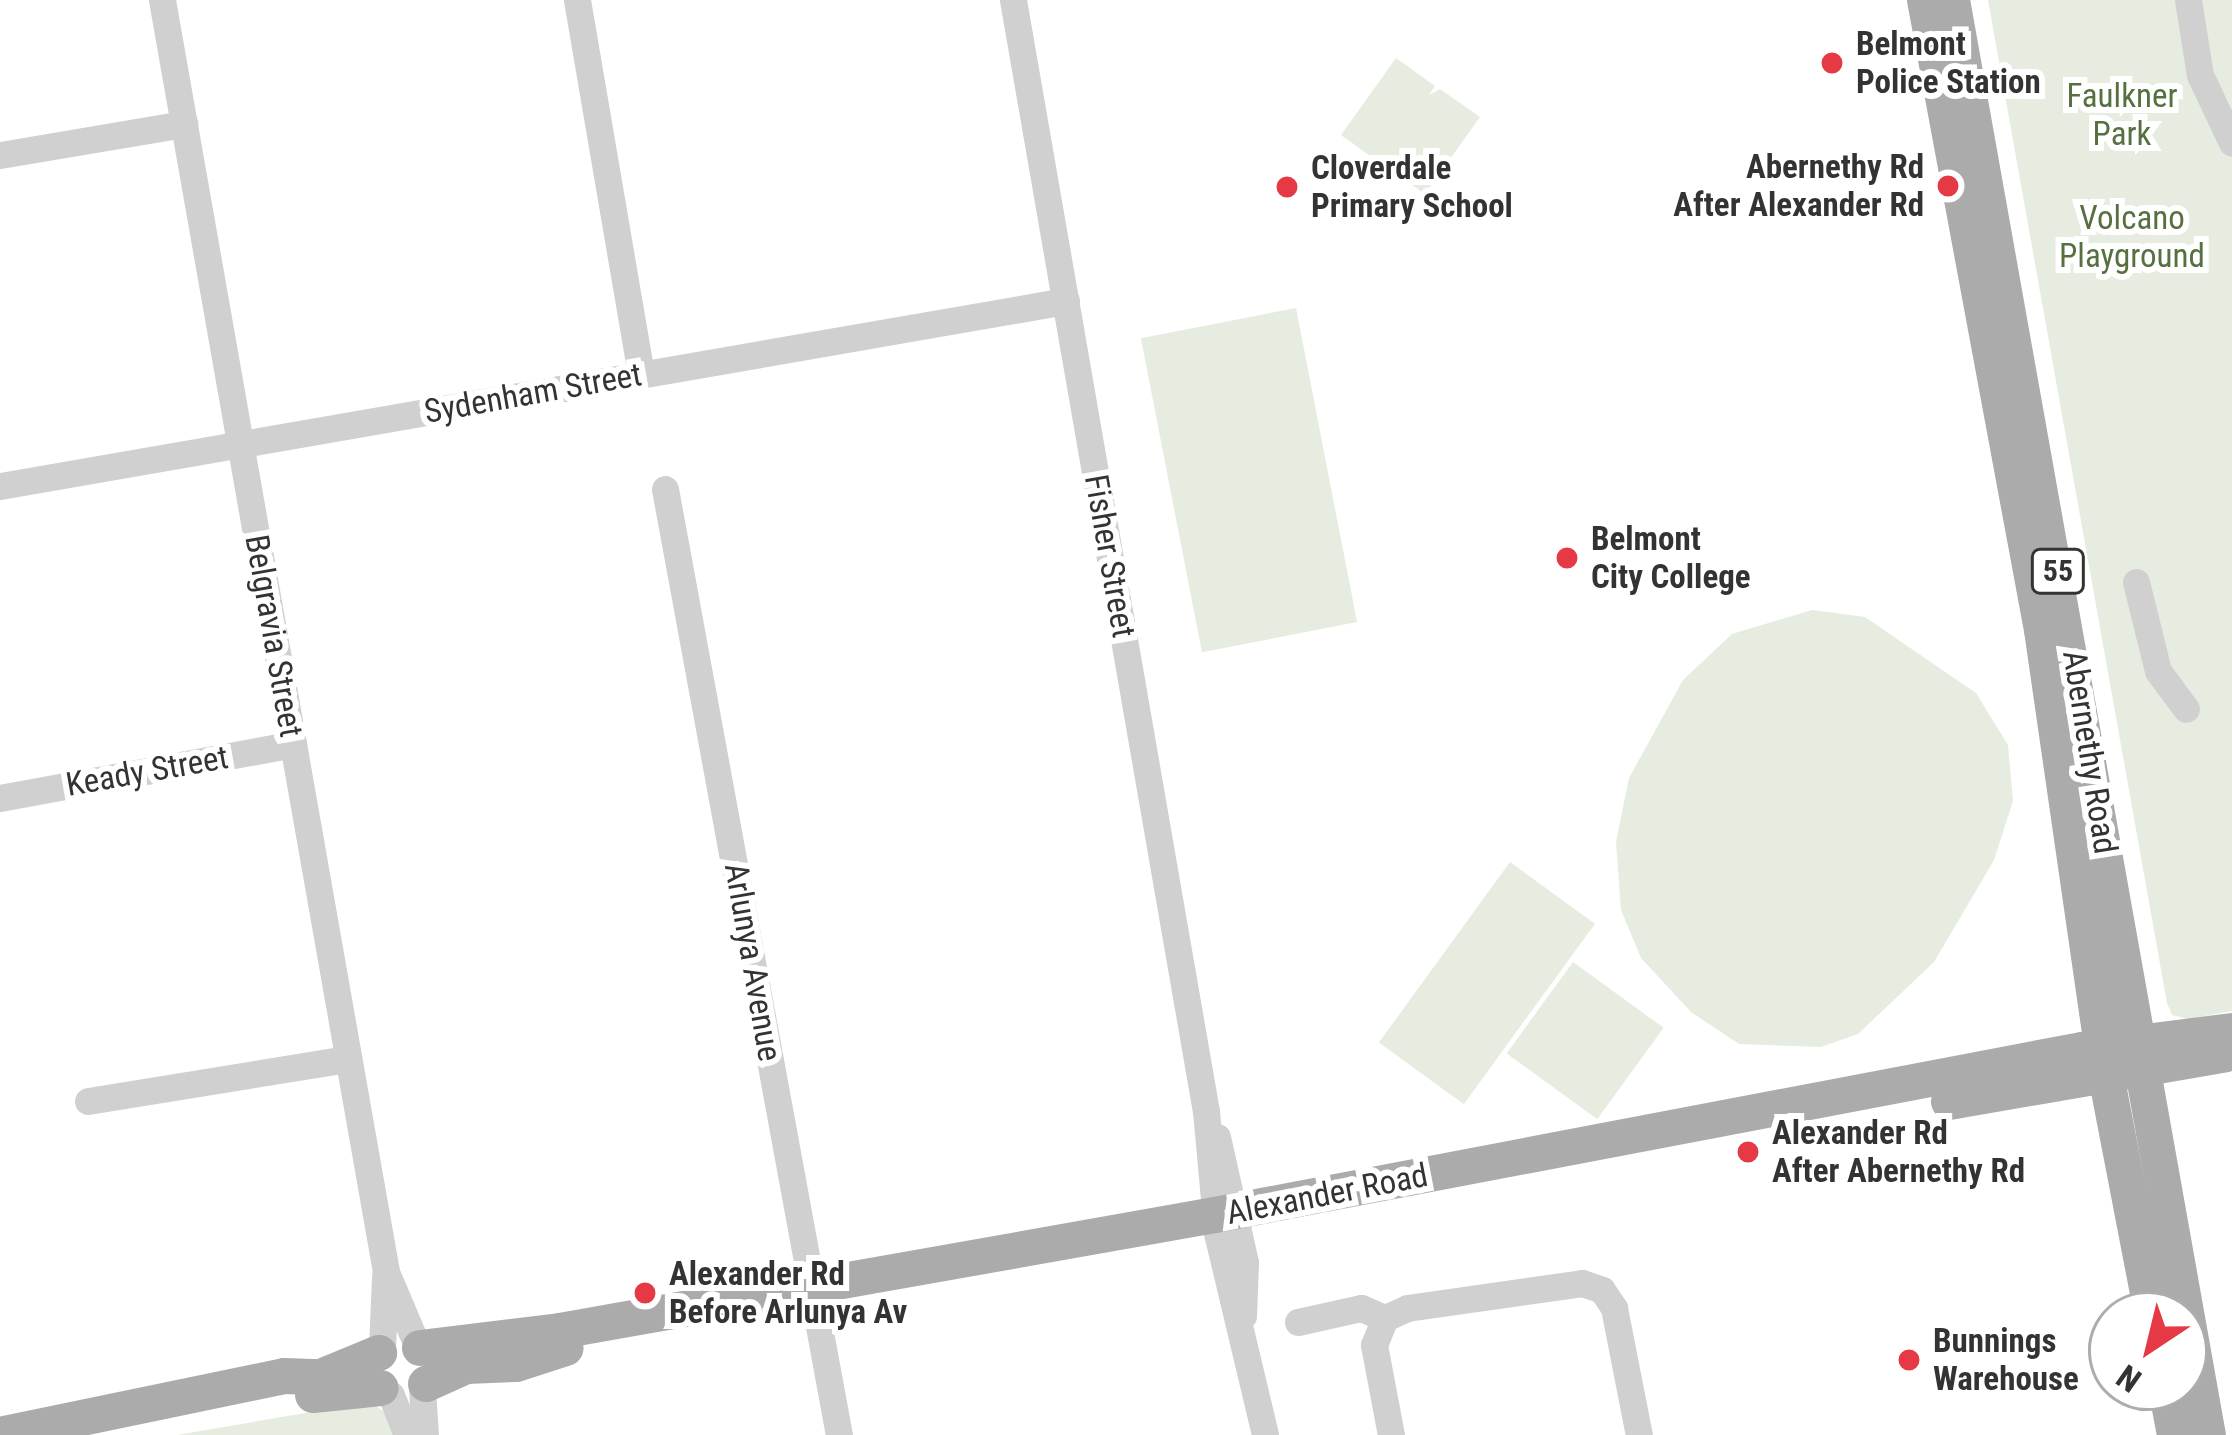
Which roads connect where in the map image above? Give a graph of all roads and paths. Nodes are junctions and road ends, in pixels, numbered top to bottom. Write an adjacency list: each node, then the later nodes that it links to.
1 (162, 0): 7 (street, Belgravia Street)
2 (577, 0): 11 (street)
3 (1013, 0): 10 (street, Fisher Street)
4 (1925, 0): 21 (main road, Abernethy Road / 55)
5 (1952, 0): 21 (main road, Abernethy Road / 55)
6 (2188, 0): 8 (street)
7 (184, 124): 9 (street); 12 (street, Belgravia Street)
8 (2232, 142)
9 (0, 155)
10 (1066, 302): 11 (street, Sydenham Street); 24 (street, Fisher Street)
11 (641, 374): 12 (street, Sydenham Street)
12 (241, 443): 13 (street, Sydenham Street); 17 (street, Belgravia Street)
13 (0, 486)
14 (665, 489): 26 (street, Arlunya Avenue)
15 (2135, 582): 16 (street)
16 (2186, 709)
17 (293, 744): 18 (street, Keady Street); 22 (street, Belgravia Street)
18 (0, 798)
19 (2232, 1031): 21 (main road, Alexander Road)
20 (2232, 1052): 21 (main road, Alexander Road)
21 (2122, 1058): 24 (main road, Alexander Road); 25 (main road, Abernethy Road / 55); 38 (main road, Abernethy Road / 55)
22 (348, 1060): 23 (street); 29 (street, Belgravia Street)
23 (88, 1101)
24 (1227, 1222): 26 (main road, Alexander Road); 35 (street, Fisher Street)
25 (2149, 1291)
26 (813, 1293): 29 (main road, Alexander Road); 34 (street, Arlunya Avenue)
27 (1385, 1318): 28 (street); 36 (street); 37 (street)
28 (1298, 1322)
29 (402, 1369): 30 (main road, Alexander Road); 31 (main road, Alexander Road); 32 (street, Belgravia Street); 33 (street, Belgravia Street)
30 (0, 1435)
31 (89, 1435)
32 (407, 1435)
33 (425, 1435)
34 (838, 1435)
35 (1265, 1435)
36 (1391, 1435)
37 (1639, 1435)
38 (2208, 1435)

